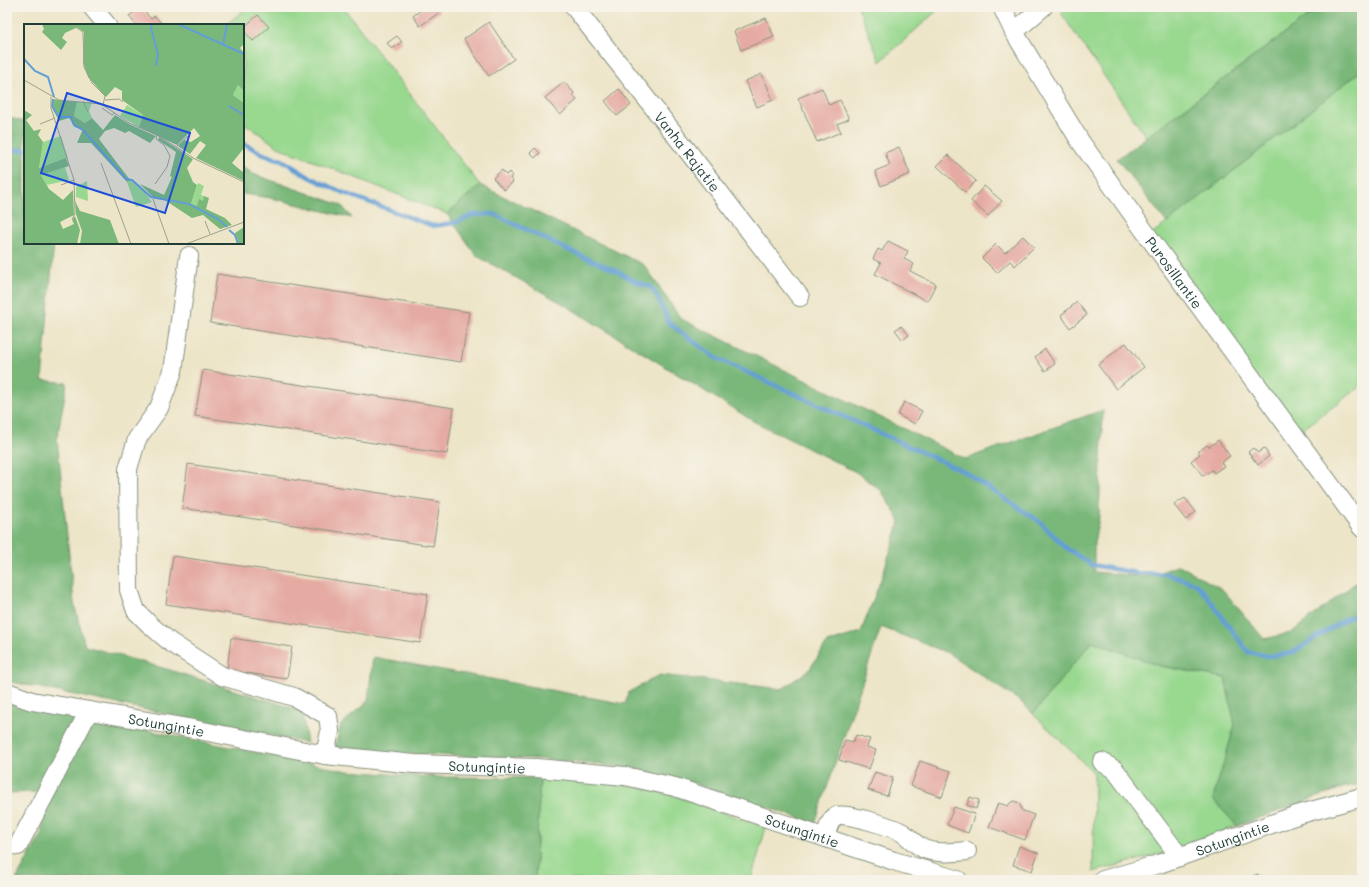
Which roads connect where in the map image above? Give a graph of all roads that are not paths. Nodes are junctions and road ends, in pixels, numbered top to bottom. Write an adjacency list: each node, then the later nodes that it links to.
1 (92, 7): 5 (street)
2 (574, 7): 8 (street, Vanha Rajatie)
3 (1002, 7): 6 (street, Purosillantie)
4 (1043, 7): 6 (street)
5 (106, 24)
6 (1014, 32): 9 (street, Purosillantie)
7 (189, 256): 12 (street)
8 (800, 297)
9 (1362, 528)
10 (7, 692): 11 (street, Sotungintie)
11 (89, 711): 12 (street, Sotungintie); 16 (street)
12 (325, 755): 15 (street, Sotungintie)
13 (1102, 762): 18 (street)
14 (1362, 797): 18 (street, Sotungintie)
15 (825, 837): 17 (street); 19 (street, Sotungintie)
16 (18, 846)
17 (967, 851)
18 (1180, 857): 20 (street, Sotungintie)
19 (958, 880)
20 (1103, 880)

